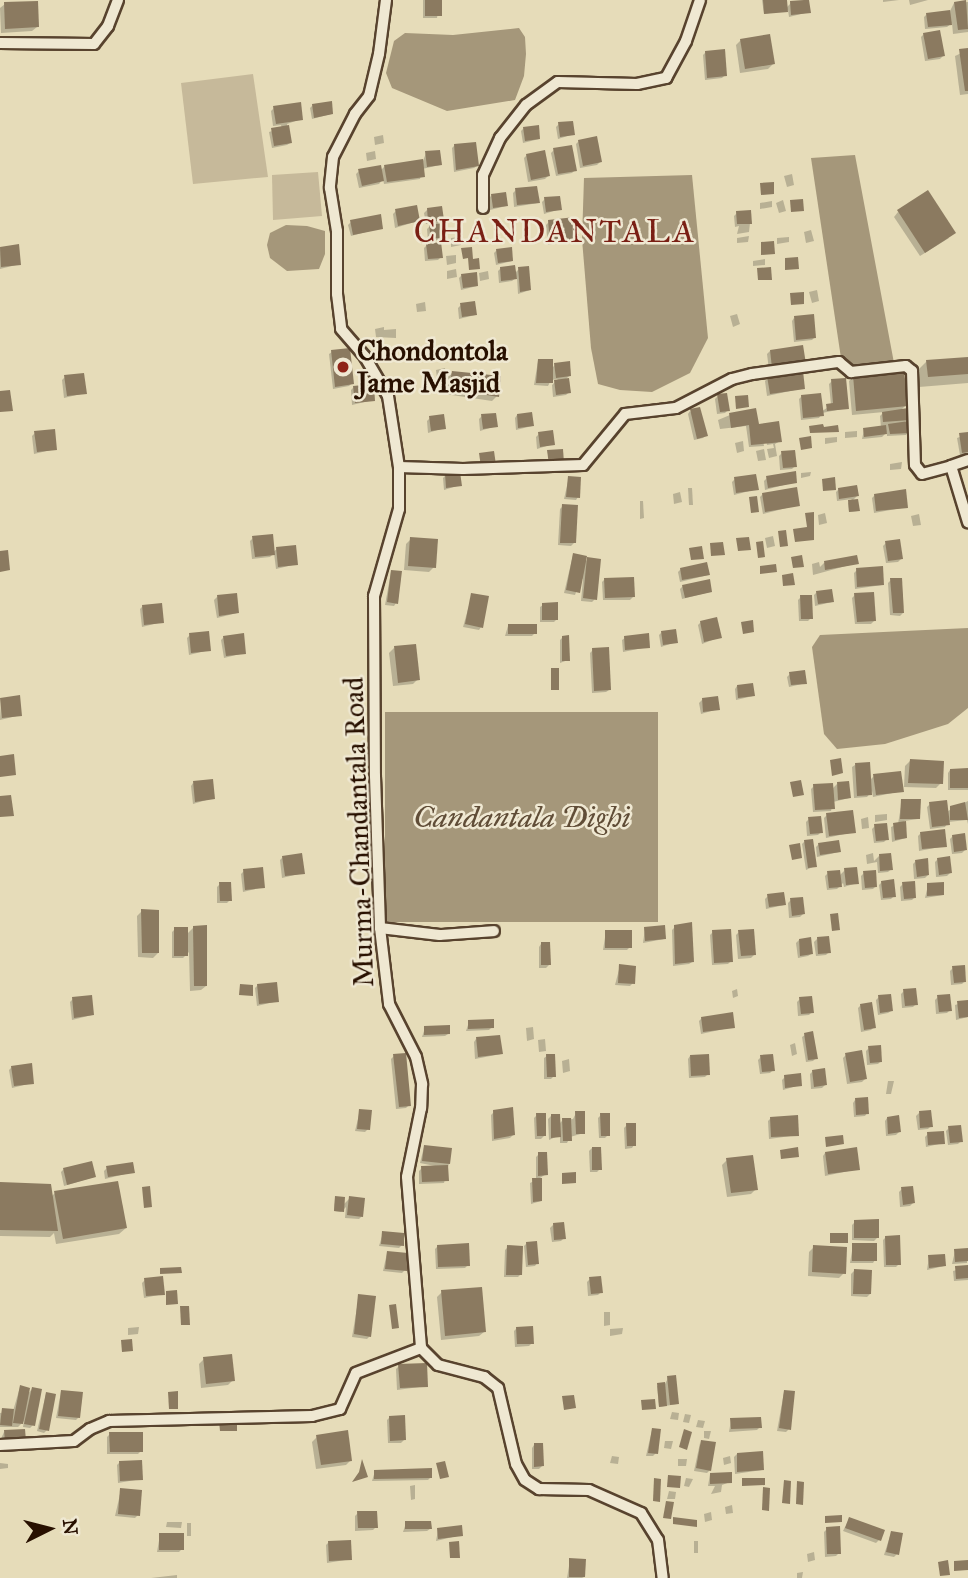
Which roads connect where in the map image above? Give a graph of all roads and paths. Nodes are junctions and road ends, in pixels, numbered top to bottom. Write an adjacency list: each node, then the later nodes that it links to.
1 (118, 0): 4 (street)
2 (386, 0): 8 (street, Murma-Chandantala Road)
3 (700, 1): 5 (street)
4 (0, 43)
5 (483, 208)
6 (968, 460): 7 (street)
7 (951, 466): 8 (street); 9 (street)
8 (399, 467): 10 (street, Murma-Chandantala Road)
9 (968, 522)
10 (380, 928): 11 (street); 12 (street, Murma-Chandantala Road)
11 (494, 931)
12 (421, 1348): 13 (street); 14 (street)
13 (0, 1445)
14 (663, 1578)

